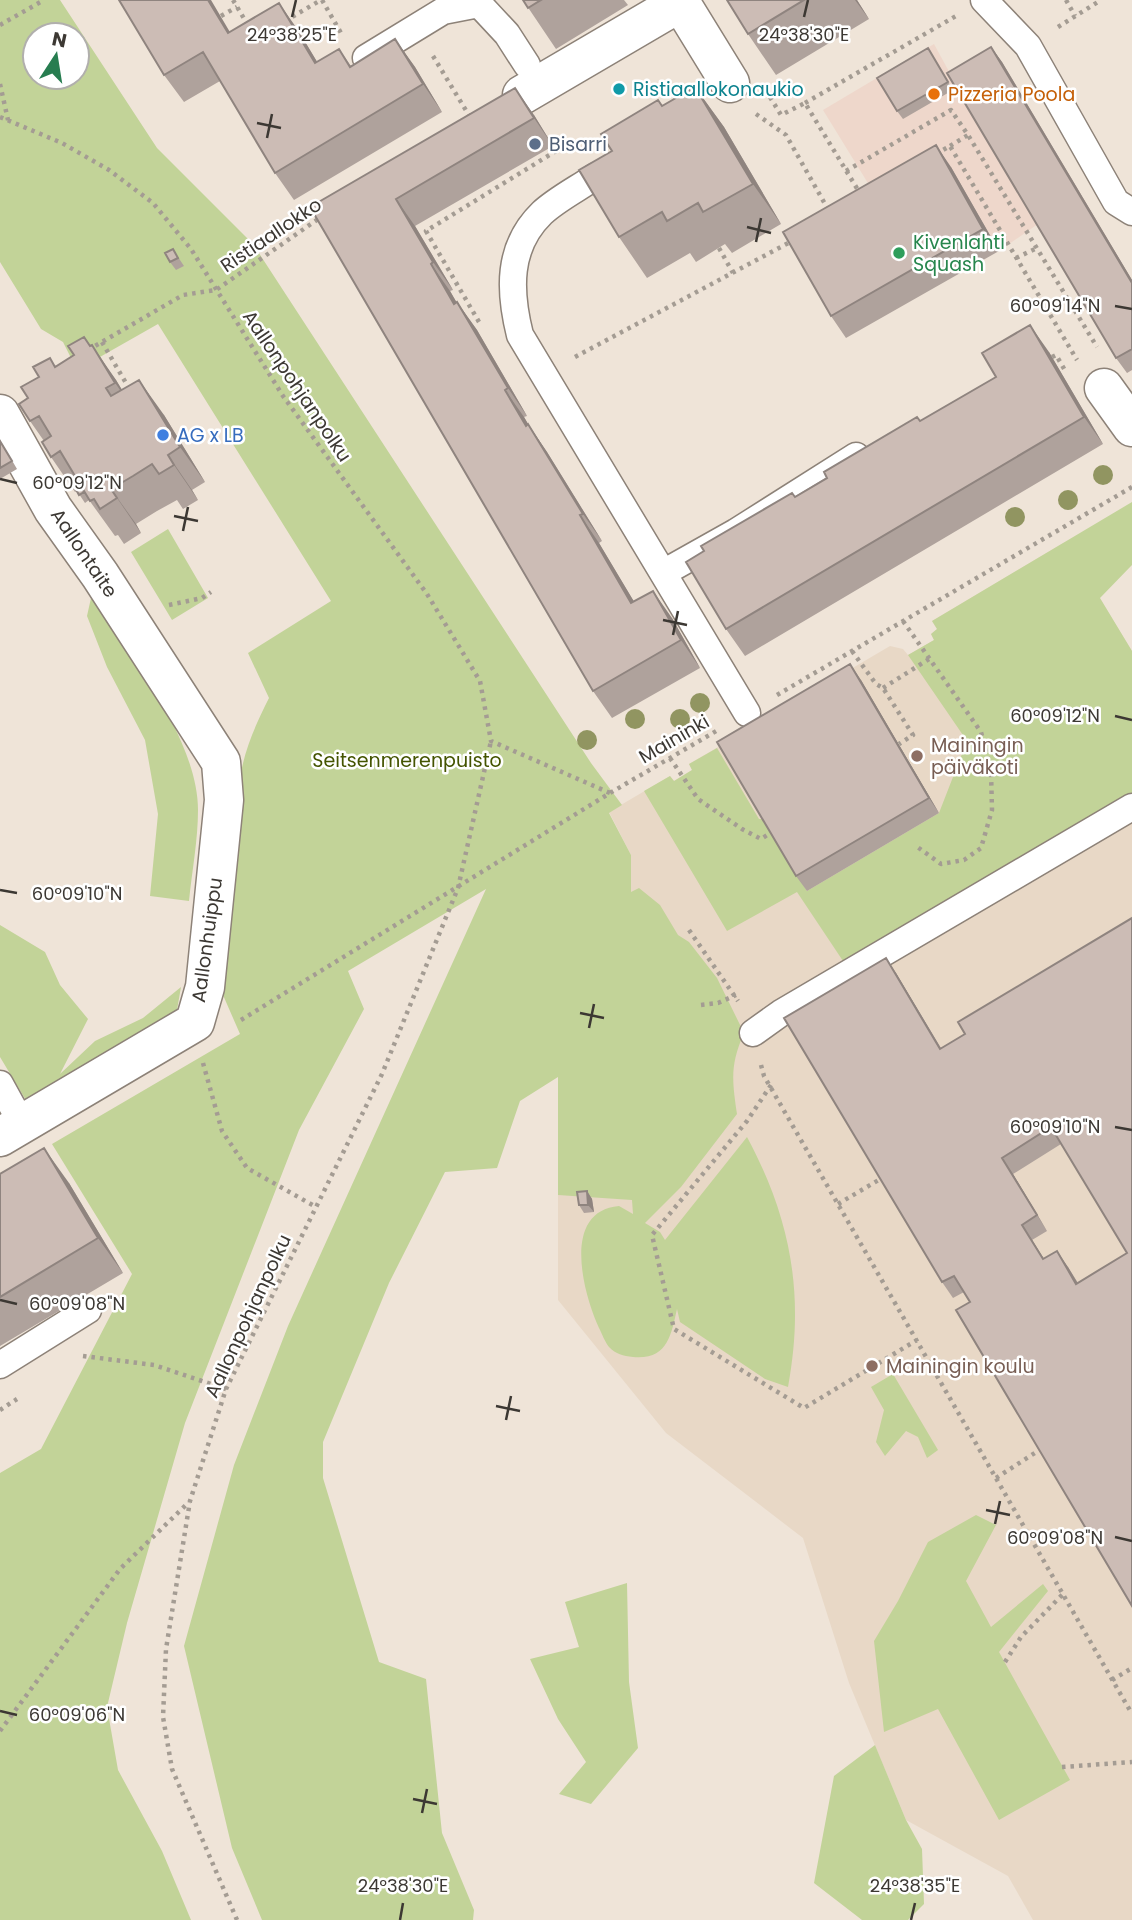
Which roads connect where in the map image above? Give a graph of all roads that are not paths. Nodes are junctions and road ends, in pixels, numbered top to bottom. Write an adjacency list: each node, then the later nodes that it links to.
1 (984, 0): 7 (lane)
2 (679, 2): 4 (street); 5 (street)
3 (359, 63): 4 (lane)
4 (524, 80)
5 (738, 96)
6 (596, 176): 12 (lane)
7 (1132, 212)
8 (1104, 388): 10 (street)
9 (0, 414): 13 (street, Aallontaite)
10 (1132, 427)
11 (874, 447): 12 (lane)
12 (663, 573): 14 (lane)
13 (149, 654): 18 (street, Aallonhuippu)
14 (747, 713)
15 (1132, 807): 16 (lane)
16 (752, 1033)
17 (0, 1084): 18 (lane)
18 (11, 1130)
19 (88, 1310): 20 (lane)
20 (0, 1365)

